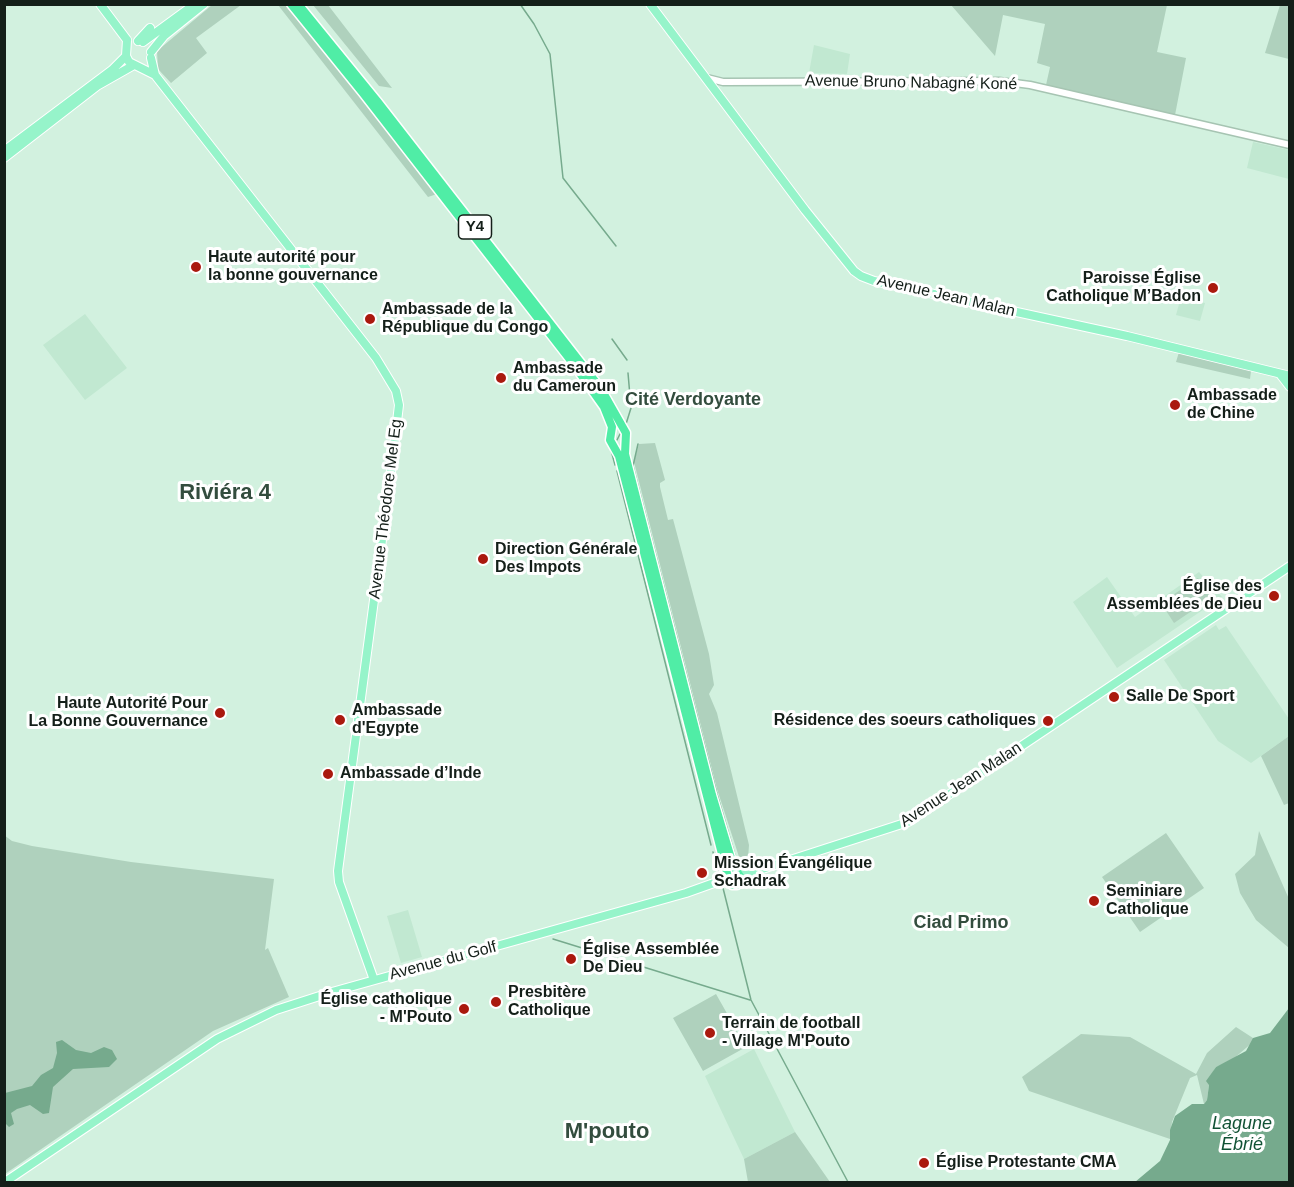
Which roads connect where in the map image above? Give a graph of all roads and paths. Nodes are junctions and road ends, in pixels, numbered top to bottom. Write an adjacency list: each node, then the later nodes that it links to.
1 (100, 4): 7 (main road)
2 (195, 4): 7 (main road)
3 (204, 4): 8 (main road)
4 (291, 4): 20 (highway, Y4)
5 (298, 4): 19 (highway, Y4)
6 (650, 4): 12 (main road, Avenue Jean Malan)
7 (134, 42): 8 (main road); 9 (main road)
8 (151, 55): 10 (main road); 11 (main road)
9 (126, 56): 10 (main road); 14 (main road)
10 (136, 66): 11 (main road); 15 (main road)
11 (155, 75): 24 (main road, Avenue Théodore Mel Eg)
12 (706, 78): 13 (street, Avenue Bruno Nabagné Koné); 16 (main road, Avenue Jean Malan)
13 (1290, 145)
14 (4, 151)
15 (4, 158)
16 (1280, 374): 17 (main road); 18 (main road)
17 (1290, 376)
18 (1290, 387)
19 (622, 429): 20 (highway); 21 (highway)
20 (612, 431): 21 (highway)
21 (619, 444): 23 (highway)
22 (1290, 566): 23 (main road, Avenue Jean Malan)
23 (734, 877): 24 (main road, Avenue du Golf)
24 (374, 980): 25 (main road, Avenue du Golf)
25 (5, 1182)

